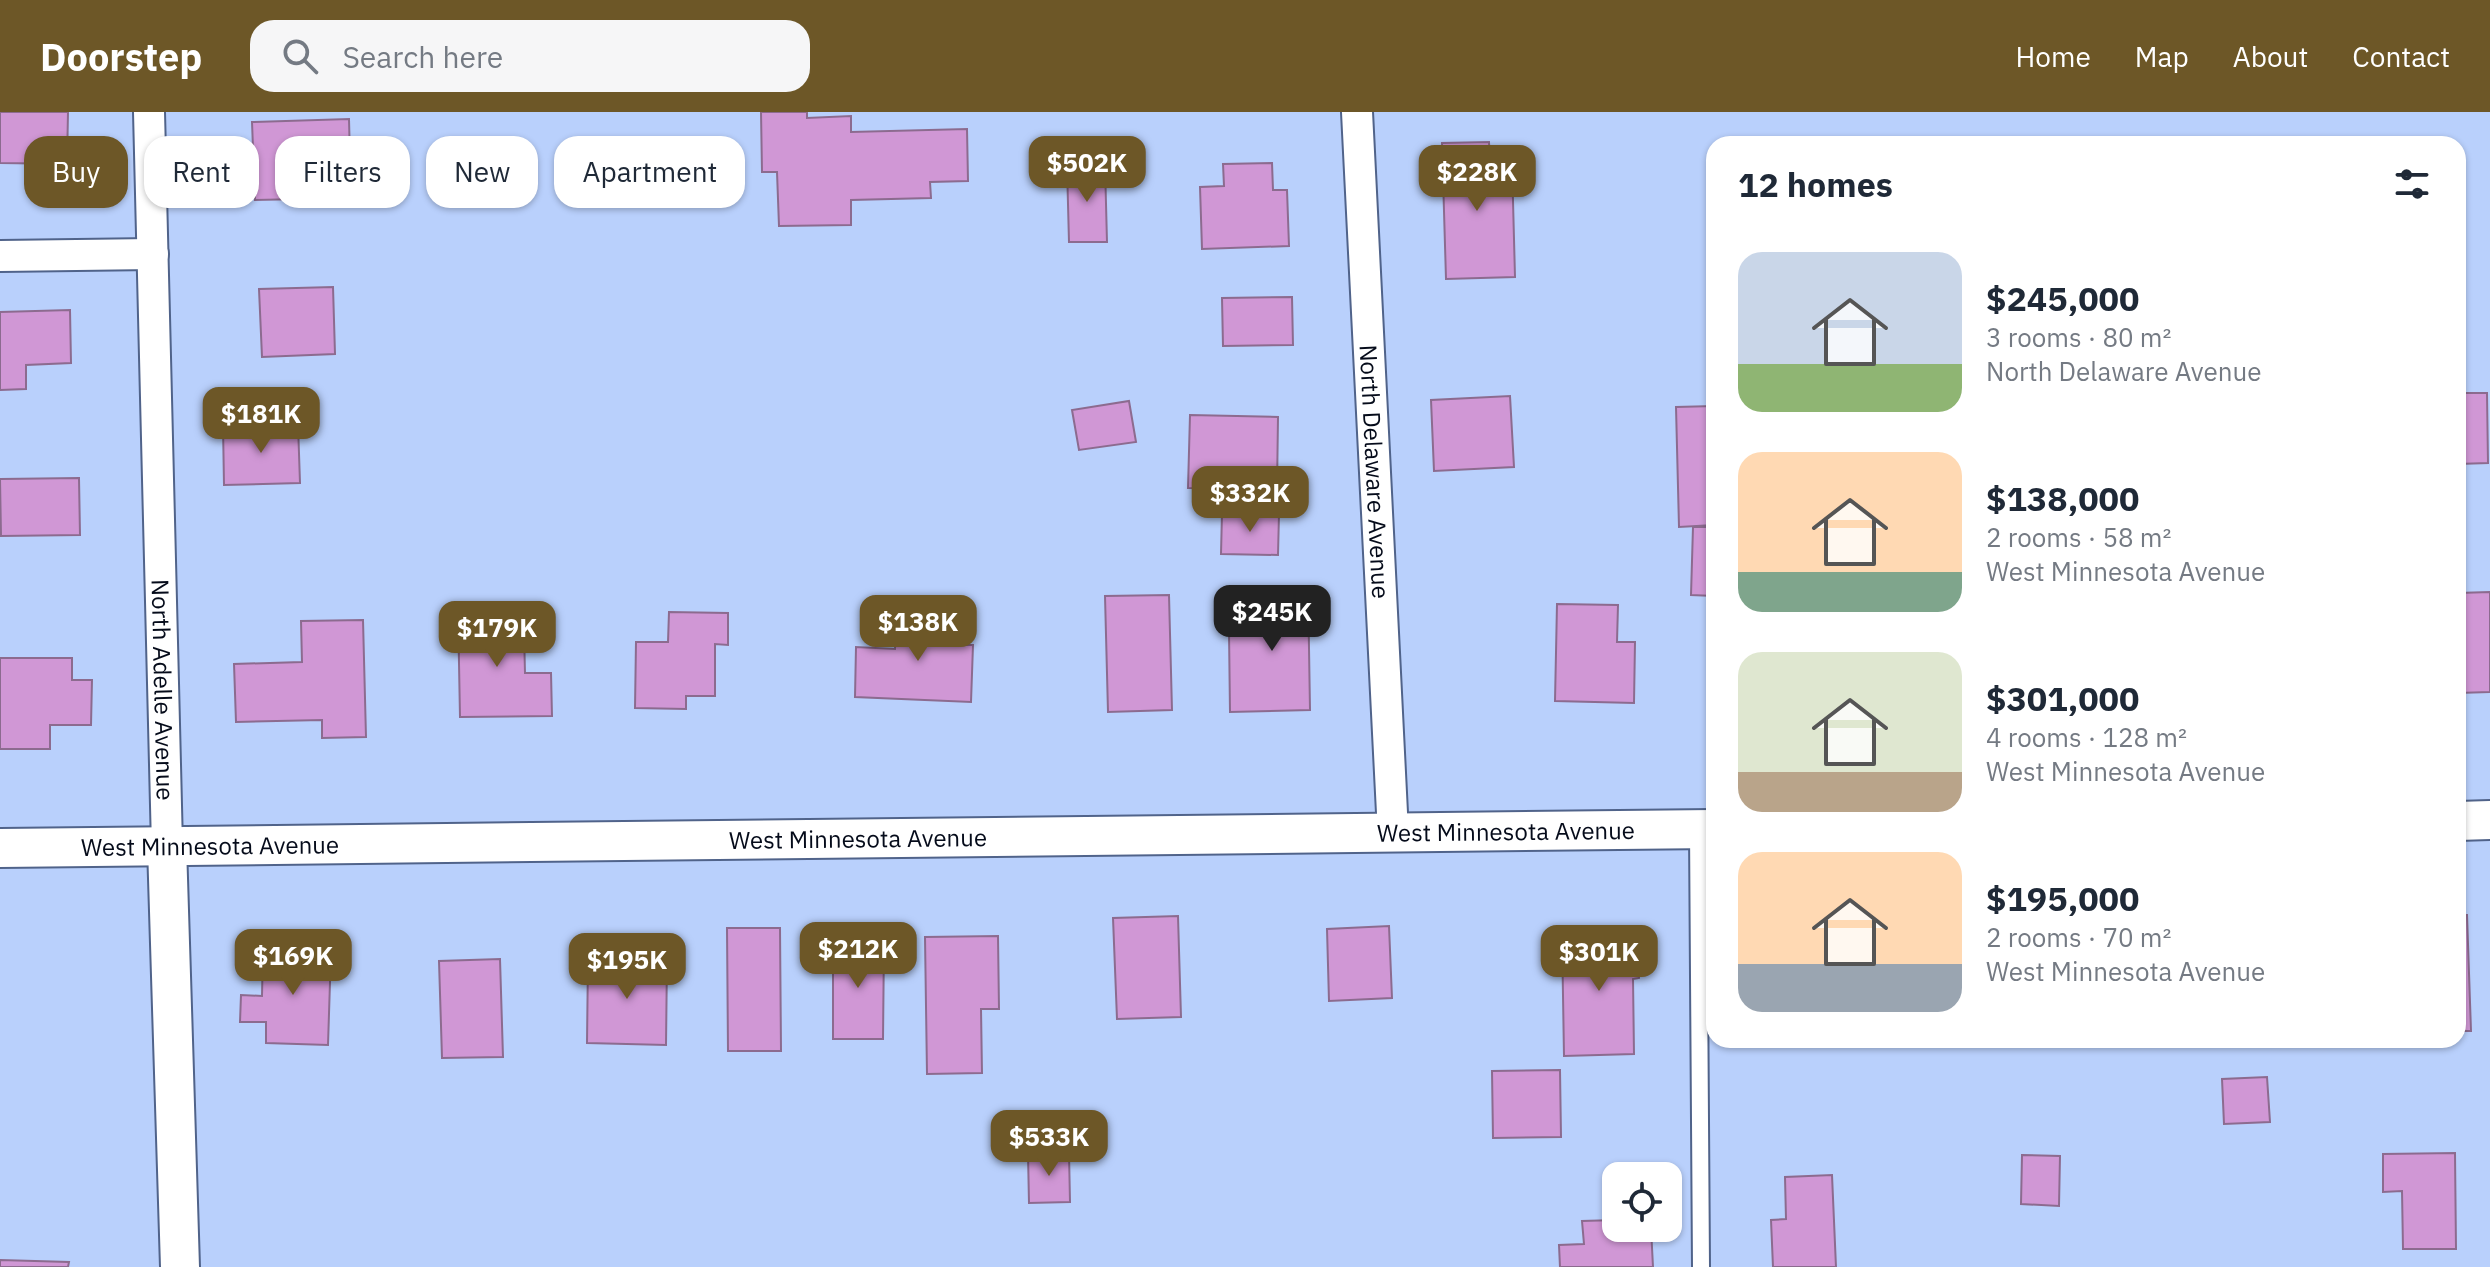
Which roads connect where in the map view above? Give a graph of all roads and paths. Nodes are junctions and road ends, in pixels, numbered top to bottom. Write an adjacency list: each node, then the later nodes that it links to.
1 (149, 112): 3 (street, North Adelle Avenue)
2 (1357, 112): 8 (street, North Delaware Avenue)
3 (153, 254): 4 (street); 9 (street, North Adelle Avenue)
4 (0, 256)
5 (2490, 820): 6 (street)
6 (2466, 821)
7 (1706, 829): 8 (street, West Minnesota Avenue); 12 (lane)
8 (1393, 833): 9 (street, West Minnesota Avenue)
9 (167, 846): 10 (street, West Minnesota Avenue); 11 (street, North Adelle Avenue)
10 (0, 848)
11 (180, 1267)
12 (1701, 1267)

